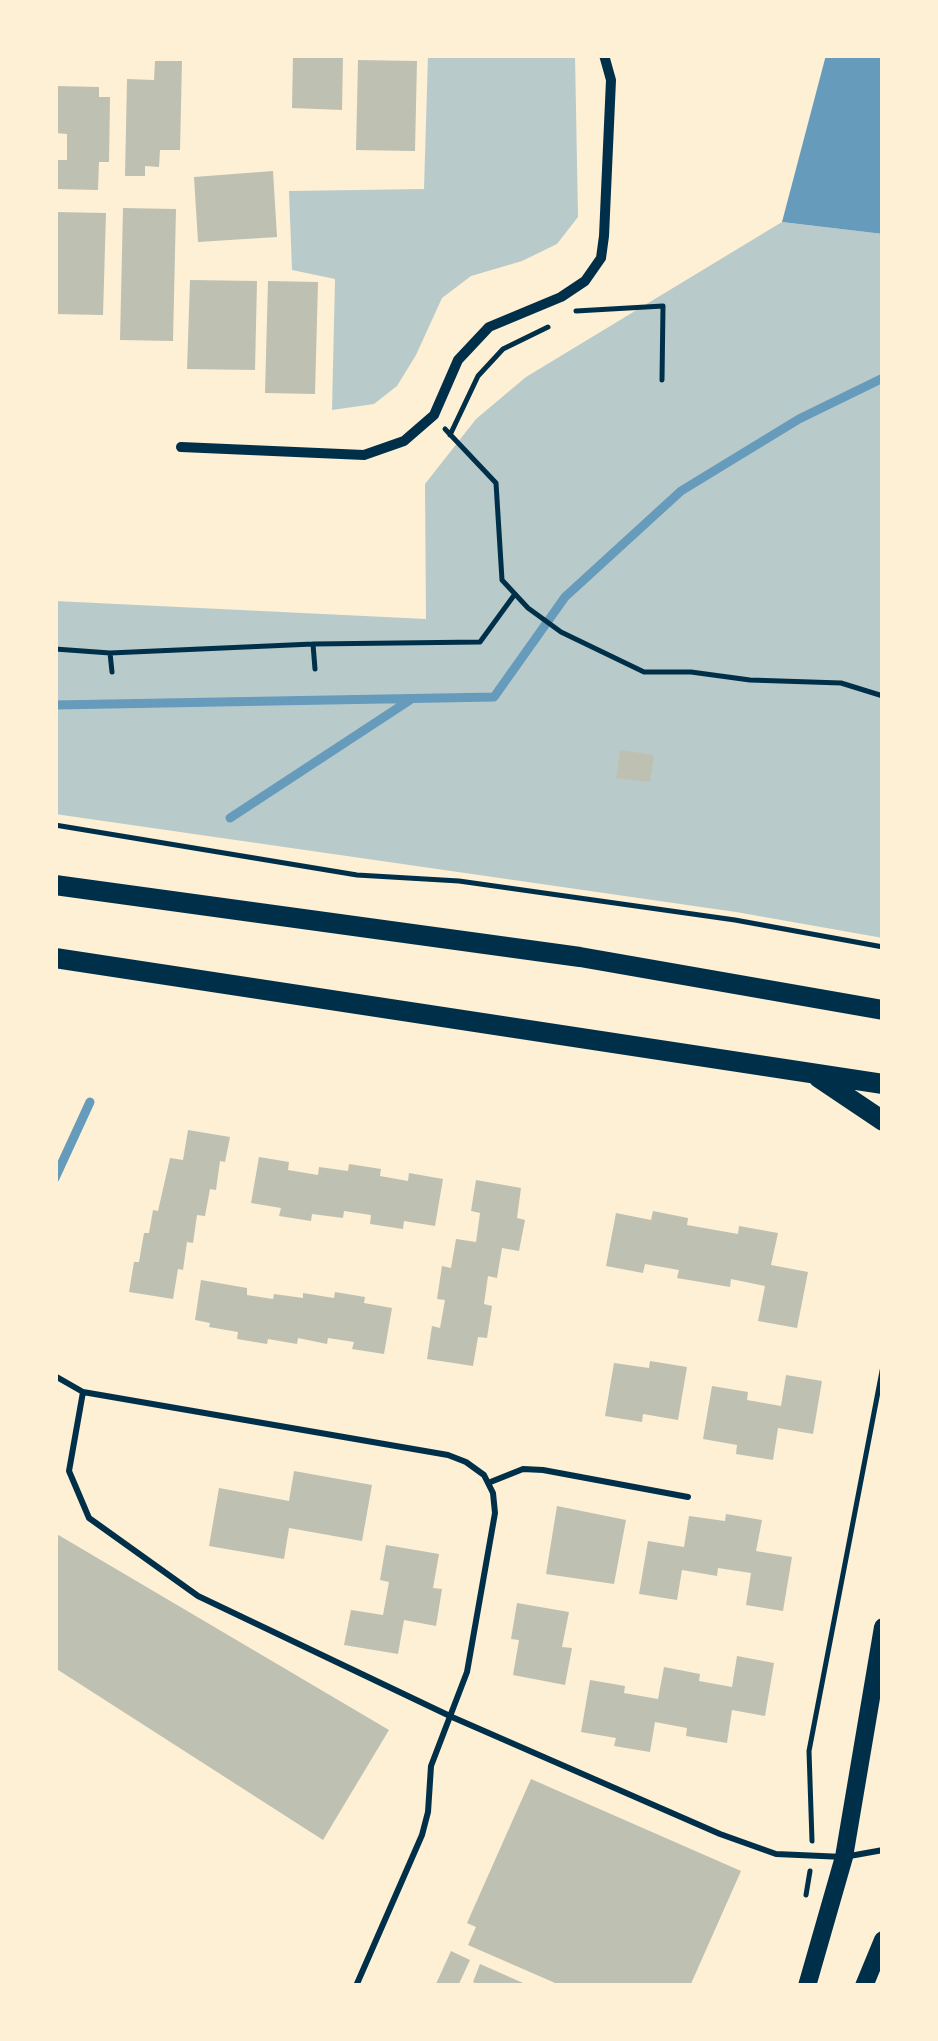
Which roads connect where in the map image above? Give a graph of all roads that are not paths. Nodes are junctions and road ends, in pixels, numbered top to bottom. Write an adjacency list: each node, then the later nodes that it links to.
1 (604, 55): 2 (street)
2 (180, 447)
3 (55, 885): 5 (highway)
4 (55, 958): 6 (highway)
5 (883, 1010)
6 (809, 1071): 7 (highway); 8 (highway)
7 (883, 1084)
8 (883, 1121)
9 (55, 1376): 10 (lane)
10 (83, 1392): 11 (lane); 14 (lane)
11 (488, 1483): 12 (lane); 14 (lane)
12 (688, 1497)
13 (883, 1627): 16 (main road)
14 (452, 1717): 16 (lane); 18 (lane)
15 (883, 1850): 16 (lane)
16 (844, 1856): 19 (main road)
17 (883, 1940): 20 (main road)
18 (356, 1986)
19 (808, 1986)
20 (864, 1986)

